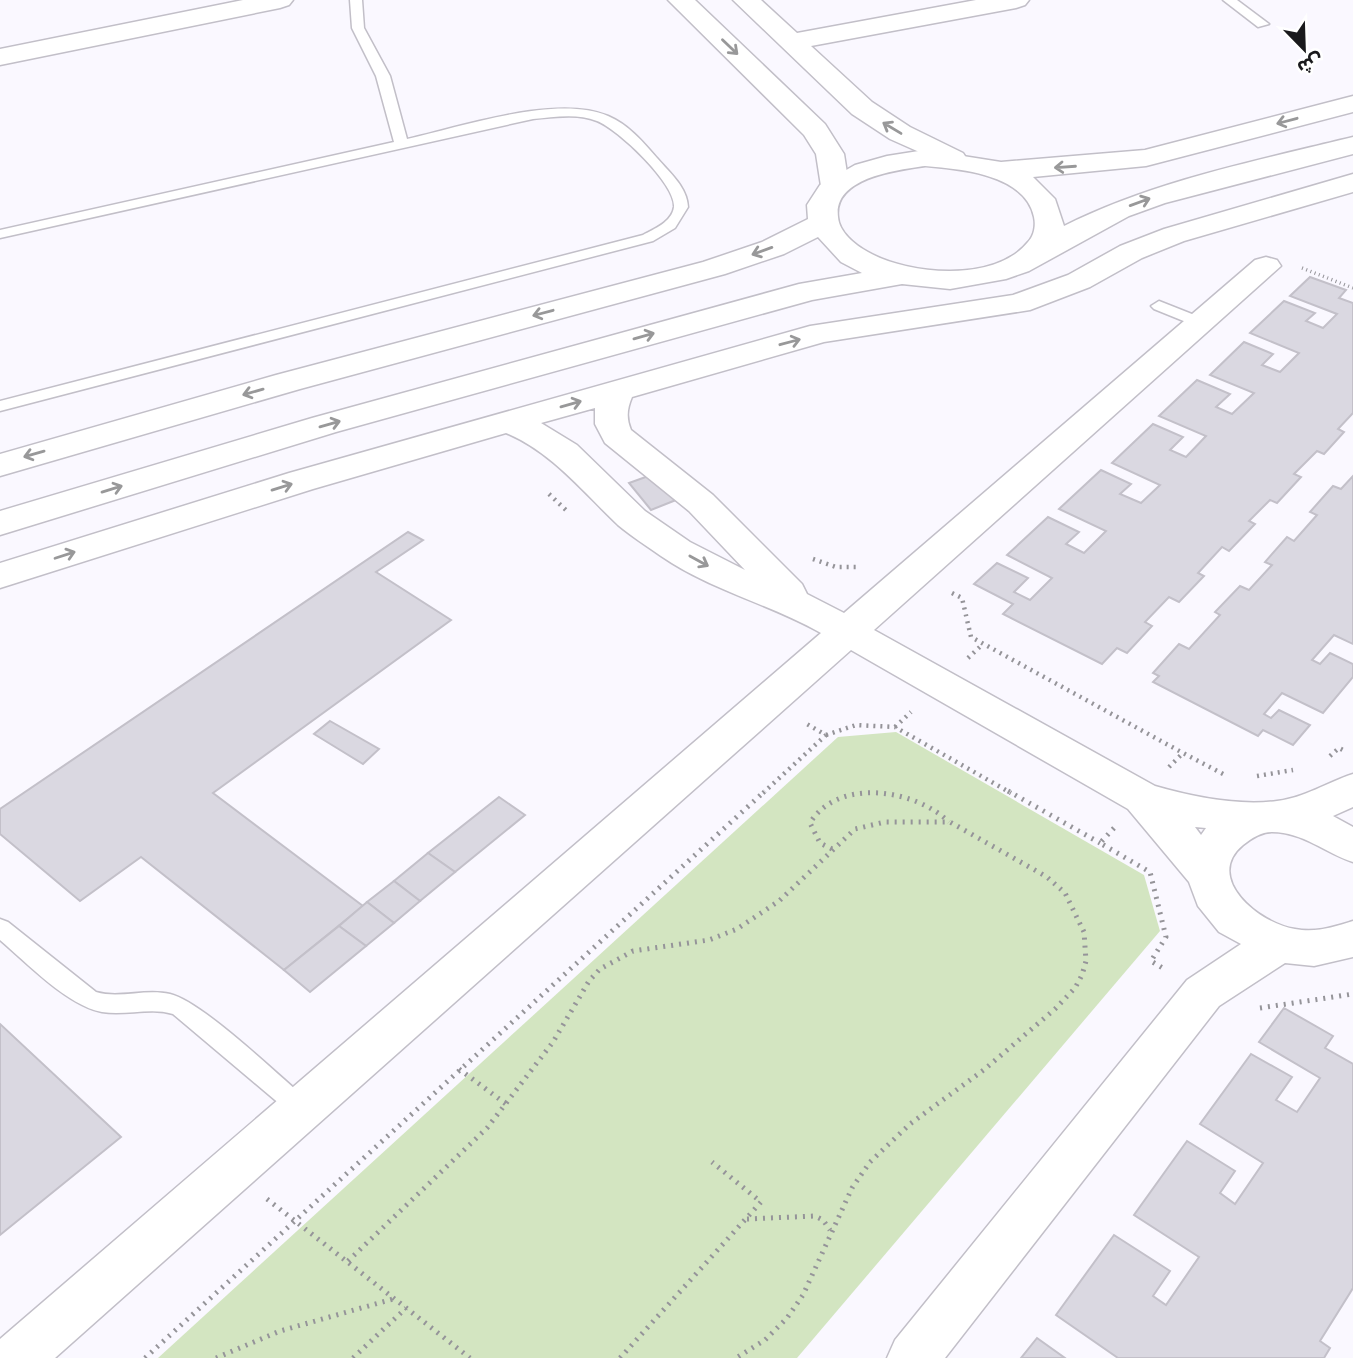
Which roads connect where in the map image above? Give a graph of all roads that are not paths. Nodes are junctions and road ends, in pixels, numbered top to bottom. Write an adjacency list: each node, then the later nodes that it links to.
1 (280, 0): 9 (street)
2 (356, 0): 12 (lane)
3 (681, 0): 16 (street, one-way to 16)
4 (746, 0): 8 (street)
5 (1016, 0): 8 (street)
6 (1229, 0): 7 (lane)
7 (1263, 24)
8 (792, 42): 13 (street, one-way to 8)
9 (0, 57)
10 (1353, 104): 14 (street, one-way to 14)
11 (1353, 145): 19 (street, one-way to 11)
12 (402, 146): 18 (lane); 25 (lane)
13 (953, 159): 14 (street); 16 (street)
14 (1000, 172): 19 (street)
15 (1353, 183): 24 (street, one-way to 15)
16 (835, 186): 17 (street)
17 (824, 223): 21 (street); 27 (street, one-way to 27)
18 (0, 234)
19 (1035, 253): 21 (street)
20 (1266, 266): 23 (street)
21 (904, 275): 28 (street, one-way to 21)
22 (1159, 306): 23 (lane)
23 (1201, 323): 35 (street)
24 (619, 390): 26 (street, one-way to 24); 29 (street)
25 (0, 406)
26 (508, 422): 31 (street); 33 (street, one-way to 26)
27 (0, 465)
28 (61, 505): 30 (street); 32 (street)
29 (712, 516): 31 (street); 34 (street)
30 (0, 523)
31 (662, 539): 34 (street, one-way to 34)
32 (0, 540)
33 (0, 576)
34 (806, 608): 35 (street)
35 (846, 632): 37 (street); 45 (street)
36 (1353, 789): 38 (street)
37 (1142, 798): 38 (street); 40 (street)
38 (1267, 817): 39 (street); 40 (street)
39 (1353, 846)
40 (1215, 891): 43 (street); 44 (street)
41 (0, 928): 45 (lane)
42 (1350, 943): 43 (street)
43 (1280, 944): 44 (street)
44 (1203, 993): 47 (street)
45 (302, 1109): 46 (street)
46 (17, 1358)
47 (913, 1358)

